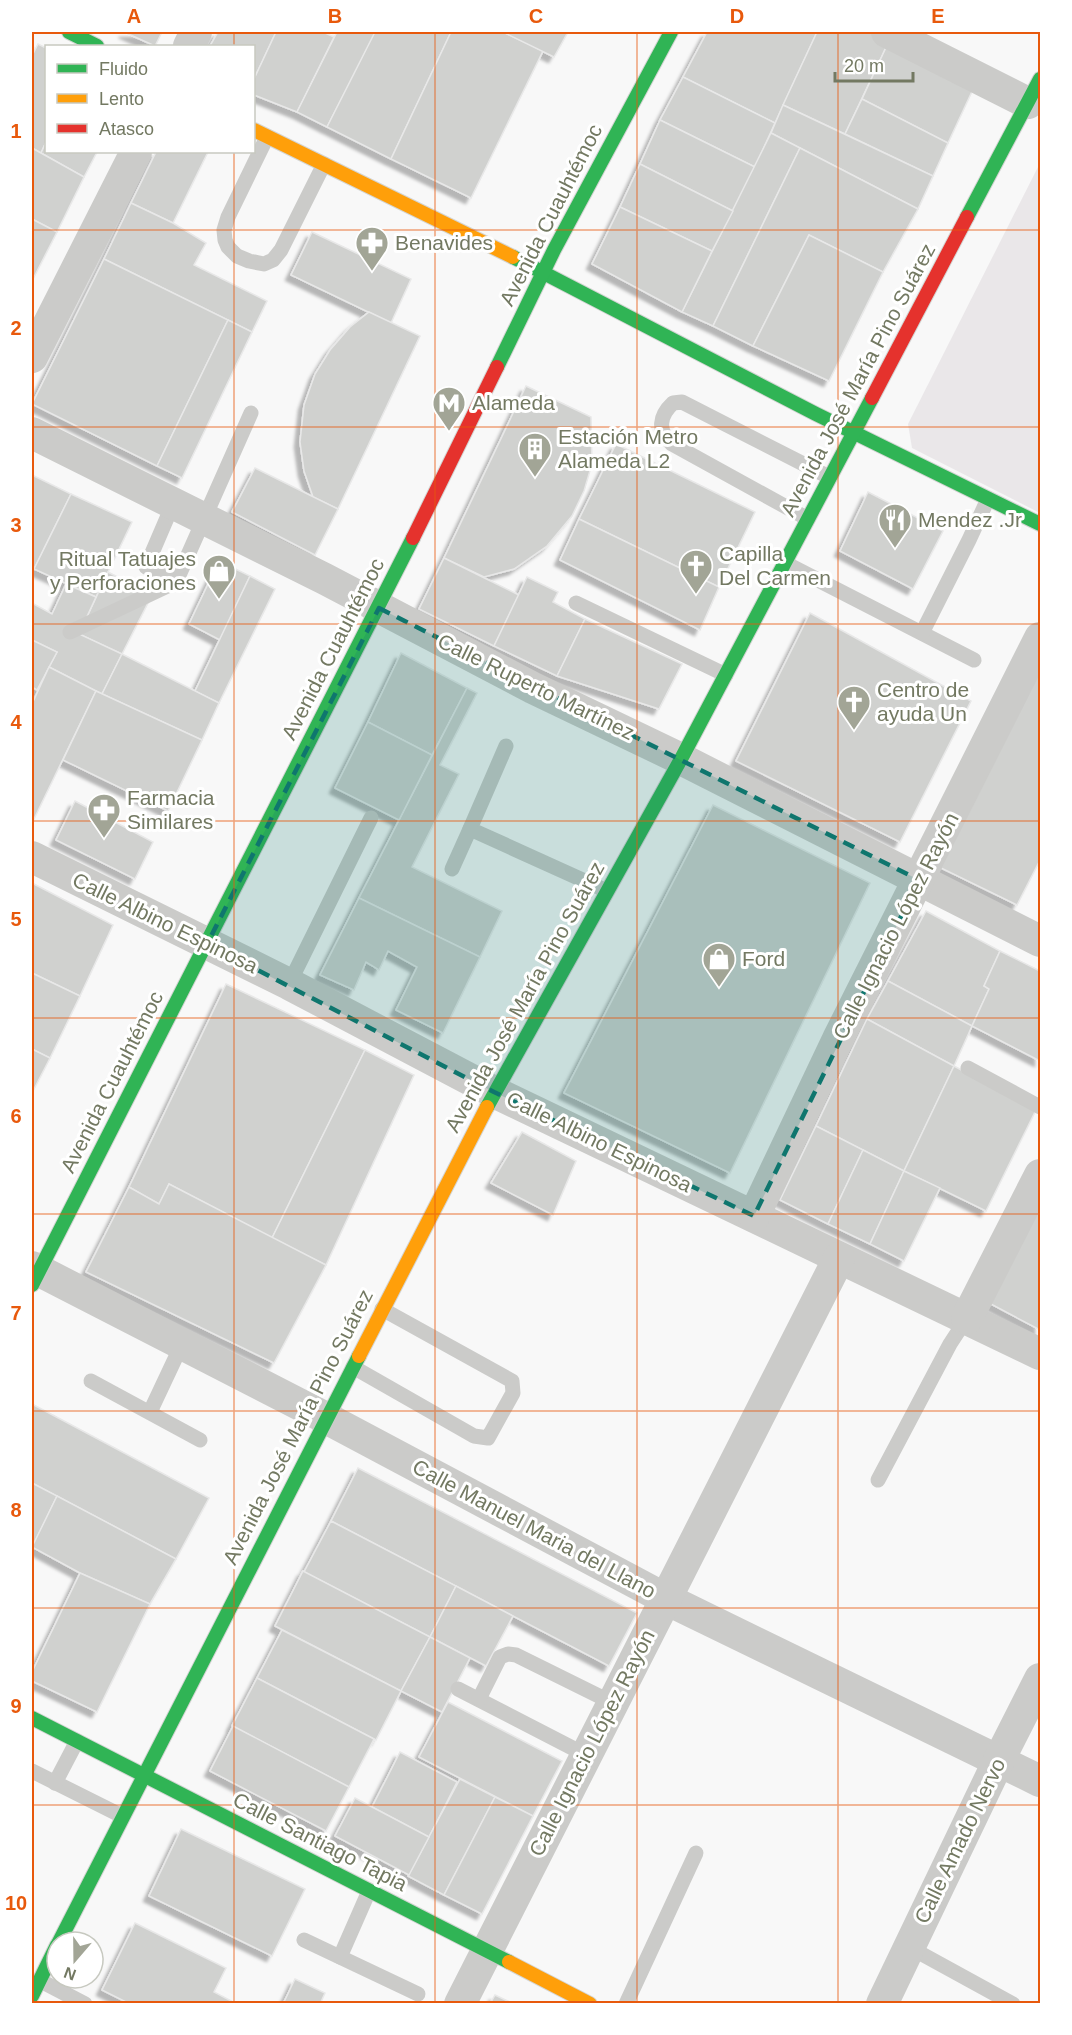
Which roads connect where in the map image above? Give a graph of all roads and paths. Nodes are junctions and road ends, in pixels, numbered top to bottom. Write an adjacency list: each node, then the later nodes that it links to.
1 (69, 32): 4 (main road)
2 (671, 32): 10 (main road, Avenida Cuauhtémoc)
3 (887, 32): 5 (street)
4 (95, 45)
5 (1034, 91): 14 (main road, Avenida José María Pino Suárez)
6 (260, 133): 9 (main road)
7 (135, 153): 11 (street)
8 (253, 153): 9 (lane)
9 (324, 164): 10 (main road)
10 (544, 273): 14 (main road); 24 (main road, Avenida Cuauhtémoc)
11 (32, 357)
12 (251, 413): 18 (lane)
13 (32, 433): 17 (street, Calle Ruperto Martínez)
14 (854, 433): 15 (main road, Avenida José María Pino Suárez); 16 (main road)
15 (829, 477): 19 (main road, Avenida José María Pino Suárez); 19 (lane)
16 (988, 499): 20 (main road); 26 (lane)
17 (173, 504): 18 (street, Calle Ruperto Martínez); 22 (lane)
18 (205, 519): 22 (lane); 24 (street, Calle Ruperto Martínez)
19 (808, 519): 21 (main road, Avenida José María Pino Suárez)
20 (1041, 524)
21 (785, 563): 26 (lane); 29 (main road, Avenida José María Pino Suárez)
22 (176, 582): 25 (lane)
23 (576, 603): 29 (lane)
24 (379, 608): 31 (street, Calle Ruperto Martínez); 39 (main road, Avenida Cuauhtémoc)
25 (69, 632)
26 (922, 633): 28 (lane)
27 (1041, 639): 36 (street, Calle Ignacio López Rayón)
28 (974, 660)
29 (726, 675): 31 (main road, Avenida José María Pino Suárez)
30 (506, 746): 33 (lane)
31 (681, 759): 36 (street, Calle Ruperto Martínez); 37 (main road, Avenida José María Pino Suárez)
32 (371, 818): 40 (lane)
33 (470, 829): 35 (lane); 37 (lane)
34 (32, 857): 39 (street, Calle Albino Espinosa)
35 (452, 869)
36 (919, 880): 38 (street, Calle Ruperto Martínez); 45 (street, Calle Ignacio López Rayón)
37 (607, 891): 42 (main road, Avenida José María Pino Suárez)
38 (1041, 941)
39 (207, 944): 40 (street, Calle Albino Espinosa); 47 (main road, Avenida Cuauhtémoc)
40 (289, 984): 42 (street, Calle Albino Espinosa)
41 (968, 1068): 43 (lane)
42 (494, 1092): 45 (street, Calle Albino Espinosa); 48 (main road, Avenida José María Pino Suárez)
43 (1041, 1107)
44 (1041, 1175): 49 (street)
45 (754, 1216): 46 (street, Calle Albino Espinosa)
46 (839, 1258): 49 (street, Calle Albino Espinosa); 58 (street, Calle Ignacio López Rayón)
47 (34, 1275): 50 (street, Calle Manuel Maria del Llano)
48 (382, 1309): 52 (main road, Avenida José María Pino Suárez); 52 (lane)
49 (967, 1318): 51 (street, Calle Albino Espinosa); 57 (lane)
50 (182, 1344): 54 (lane); 55 (street, Calle Manuel Maria del Llano)
51 (1041, 1354)
52 (352, 1367): 55 (main road, Avenida José María Pino Suárez)
53 (91, 1381): 54 (lane)
54 (150, 1412): 56 (lane)
55 (326, 1418): 58 (street, Calle Manuel Maria del Llano); 68 (main road, Avenida José María Pino Suárez)
56 (200, 1440)
57 (878, 1480)
58 (666, 1599): 62 (street, Calle Ignacio López Rayón); 66 (street, Calle Manuel Maria del Llano)
59 (1041, 1679): 66 (street, Calle Amado Nervo)
60 (458, 1689): 61 (lane)
61 (479, 1699): 62 (lane); 65 (lane)
62 (613, 1703): 65 (street, Calle Ignacio López Rayón)
63 (32, 1718): 64 (main road, Calle Santiago Tapia)
64 (77, 1741): 68 (main road, Calle Santiago Tapia); 70 (lane)
65 (586, 1755): 77 (street, Calle Ignacio López Rayón)
66 (999, 1760): 69 (street, Calle Manuel Maria del Llano); 76 (street, Calle Amado Nervo)
67 (32, 1771): 70 (lane)
68 (144, 1774): 71 (main road, Avenida José María Pino Suárez); 73 (main road, Calle Santiago Tapia)
69 (1041, 1781)
70 (55, 1783): 71 (lane)
71 (122, 1816): 74 (main road, Avenida José María Pino Suárez)
72 (696, 1853): 86 (lane)
73 (369, 1891): 77 (main road, Calle Santiago Tapia); 78 (lane)
74 (65, 1930)
75 (304, 1940): 78 (lane)
76 (909, 1947): 87 (street, Calle Amado Nervo); 88 (lane)
77 (485, 1951): 84 (street, Calle Ignacio López Rayón); 85 (main road, Calle Santiago Tapia)
78 (340, 1958): 81 (lane)
79 (45, 1969): 80 (main road, Avenida José María Pino Suárez)
80 (39, 1980): 82 (main road, Avenida José María Pino Suárez); 83 (lane)
81 (418, 1994)
82 (32, 1996)
83 (85, 2004)
84 (460, 2004)
85 (590, 2004)
86 (626, 2004)
87 (882, 2004)
88 (1013, 2004)

